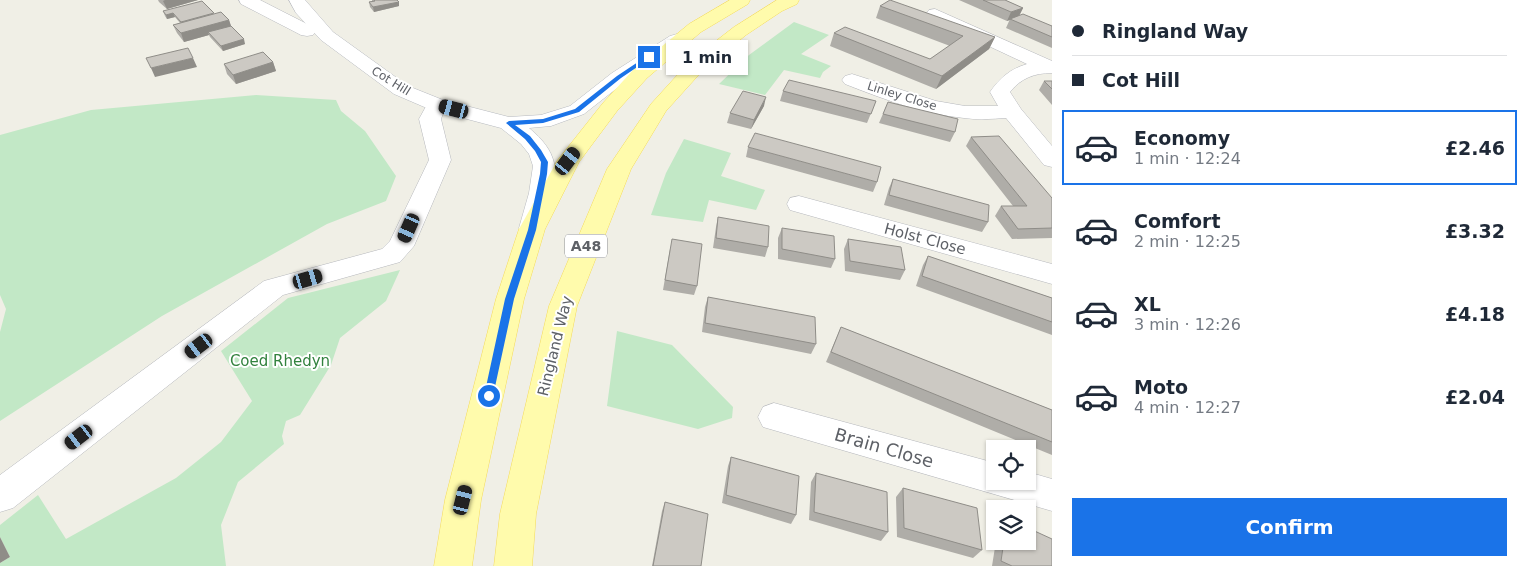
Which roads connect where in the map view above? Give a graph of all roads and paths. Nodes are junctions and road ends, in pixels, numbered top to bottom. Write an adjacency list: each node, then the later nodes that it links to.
1 (247, 0): 7 (street)
2 (297, 0): 10 (street, Cot Hill)
3 (742, 0): 6 (main road)
4 (791, 0): 23 (main road, Ringland Way / A48)
5 (936, 14): 8 (street)
6 (695, 28): 12 (street, Cot Hill); 15 (main road)
7 (307, 31)
8 (1050, 67): 11 (street)
9 (852, 80): 11 (street, Linley Close)
10 (436, 104): 12 (street, Cot Hill); 21 (street)
11 (1012, 112): 13 (street)
12 (509, 123): 15 (street, Cot Hill)
13 (1052, 160)
14 (798, 204): 16 (street, Holst Close)
15 (532, 230): 22 (main road)
16 (1052, 274)
17 (774, 417): 18 (street, Brain Close)
18 (986, 476)
19 (1034, 490): 20 (street)
20 (1052, 495)
21 (0, 496)
22 (453, 566)
23 (513, 566)

